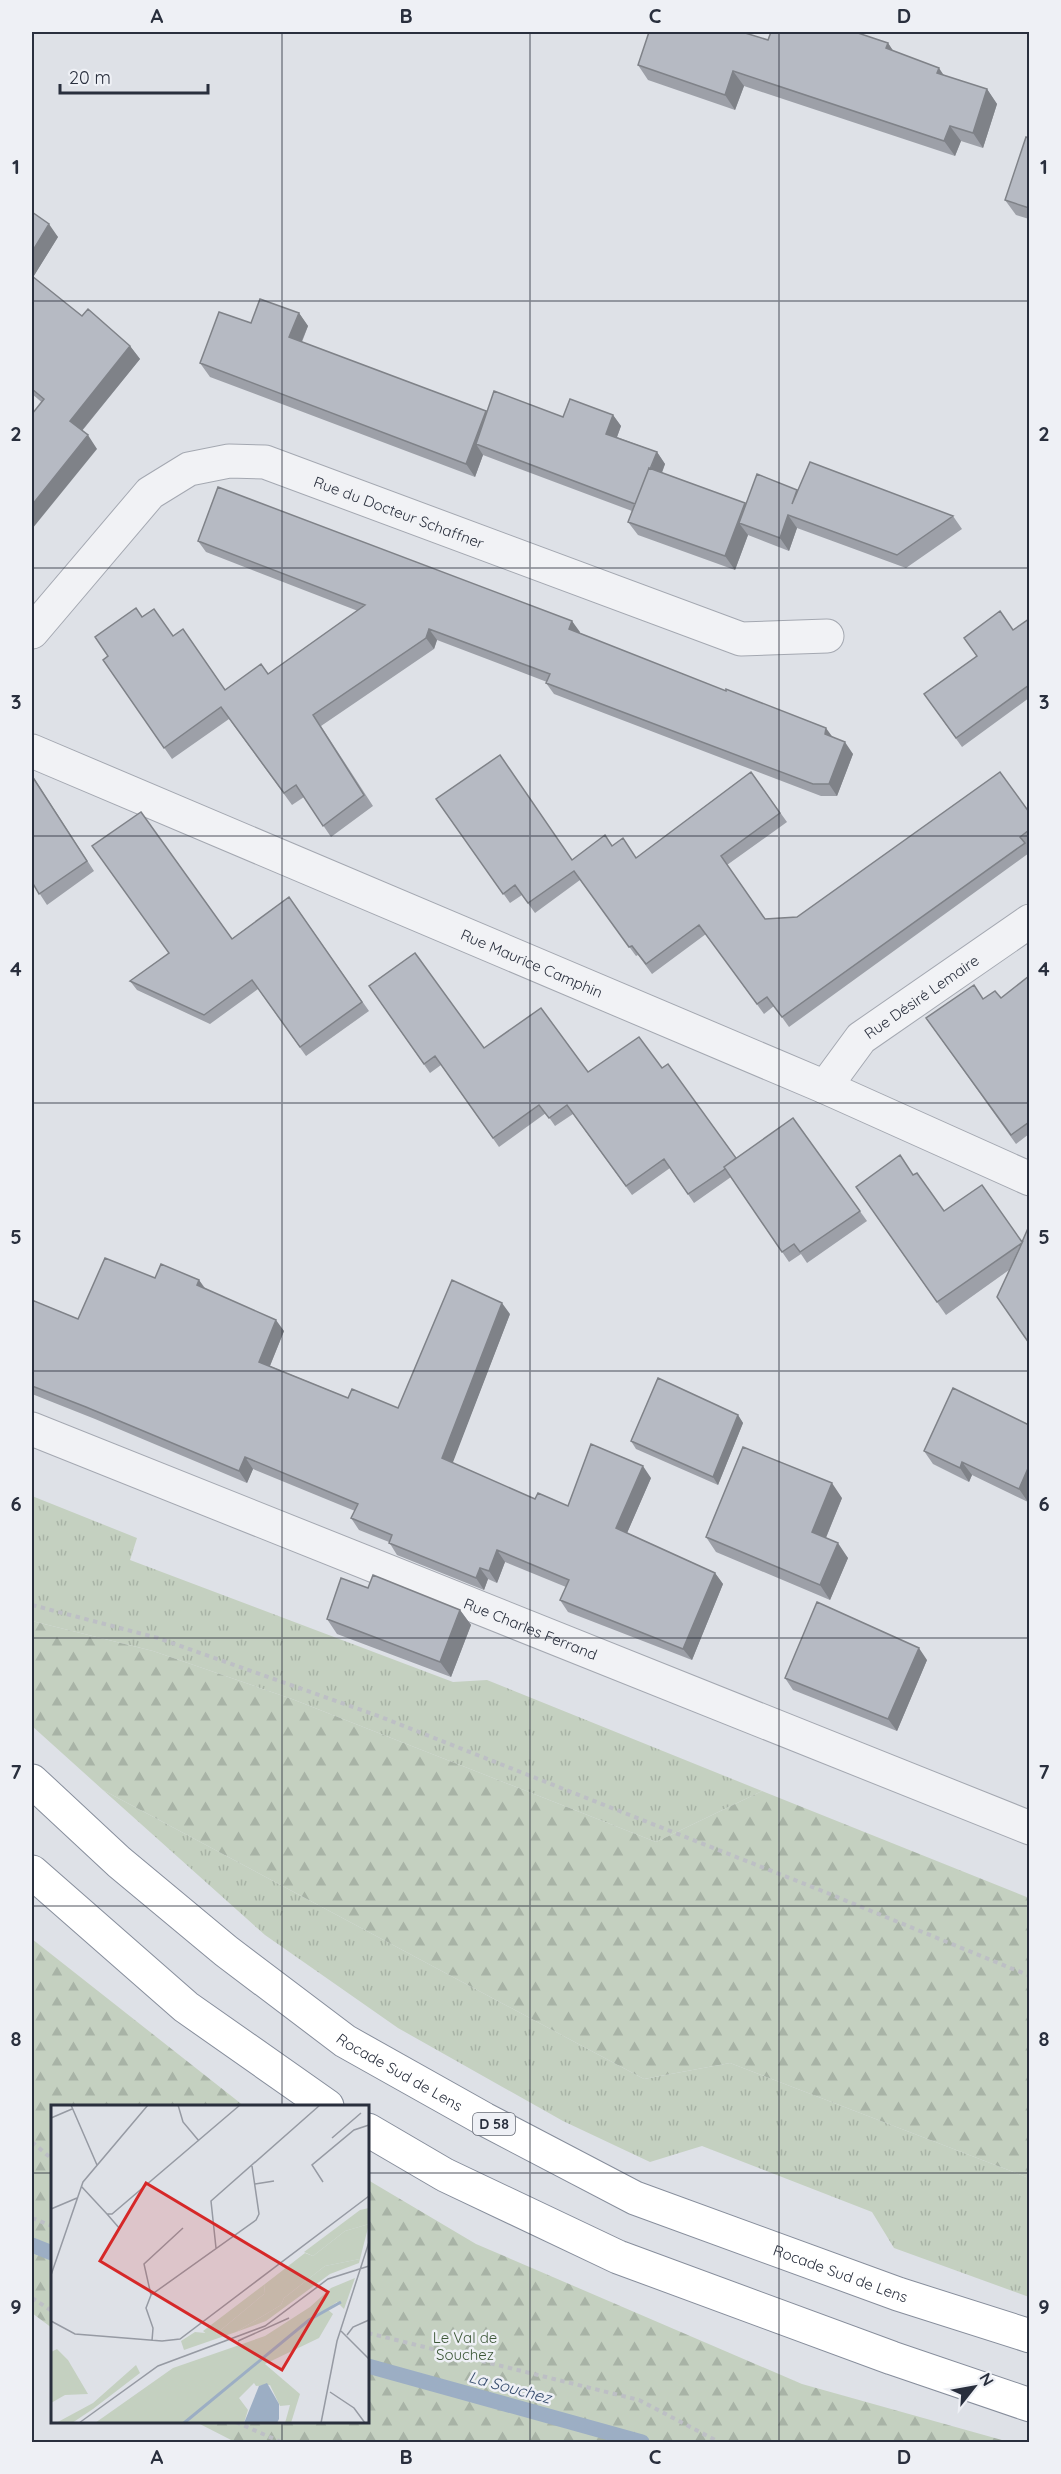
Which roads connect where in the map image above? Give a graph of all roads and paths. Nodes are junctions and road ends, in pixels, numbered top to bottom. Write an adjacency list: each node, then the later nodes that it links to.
1 (32, 632): 2 (street, Rue du Docteur Schaffner)
2 (826, 636)
3 (32, 751): 5 (street, Rue Maurice Camphin)
4 (1029, 921): 5 (street, Rue Désiré Lemaire)
5 (825, 1087): 6 (street, Rue Maurice Camphin)
6 (1029, 1179)
7 (32, 1429): 10 (street, Rue Charles Ferrand)
8 (32, 1605): 12 (path)
9 (32, 1781): 22 (highway, Rocade Sud de Lens / D 58)
10 (1029, 1828)
11 (32, 1872): 13 (highway)
12 (1029, 1976)
13 (326, 2105)
14 (369, 2131): 23 (highway)
15 (32, 2142): 16 (path)
16 (51, 2157)
17 (32, 2218): 18 (path)
18 (51, 2226)
19 (32, 2298): 20 (path)
20 (51, 2310)
21 (369, 2332): 26 (path)
22 (1029, 2336)
23 (1029, 2405)
24 (240, 2423): 25 (path)
25 (281, 2442)
26 (719, 2442)

